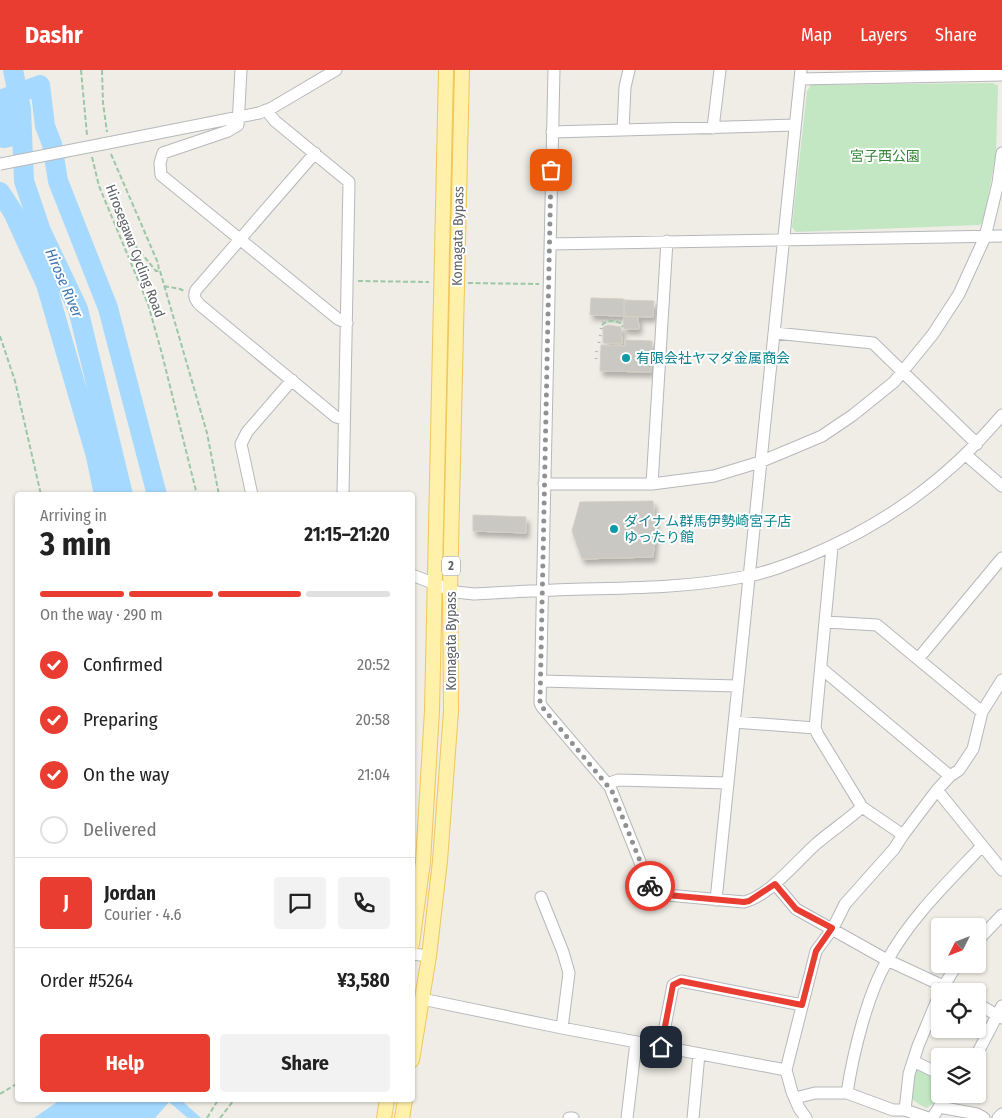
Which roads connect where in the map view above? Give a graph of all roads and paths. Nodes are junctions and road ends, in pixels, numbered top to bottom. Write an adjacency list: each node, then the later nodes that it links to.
1 (81, 70): 18 (path)
2 (102, 70): 19 (path)
3 (241, 70): 13 (street)
4 (336, 70): 12 (street)
5 (446, 70): 33 (main road, Komagata Bypass / 2)
6 (462, 70): 34 (main road, Komagata Bypass / 2)
7 (554, 70): 17 (street)
8 (629, 70): 16 (street)
9 (720, 70): 15 (street)
10 (801, 74): 11 (street); 14 (street)
11 (1002, 75)
12 (266, 110): 13 (street); 20 (street)
13 (238, 118): 19 (street); 27 (street)
14 (796, 125): 15 (street); 28 (street)
15 (713, 128): 16 (street)
16 (623, 130): 17 (street)
17 (552, 132): 30 (street)
18 (88, 137)
19 (106, 144): 23 (street, bridge); 31 (path)
20 (315, 153): 27 (street); 32 (street)
21 (1002, 153): 26 (street)
22 (91, 154): 24 (path, Hirosegawa Cycling Road)
23 (0, 164)
24 (116, 226): 31 (path); 56 (path, Hirosegawa Cycling Road)
25 (1002, 236): 26 (street)
26 (985, 237): 28 (street); 45 (street)
27 (240, 239): 37 (street); 39 (street)
28 (784, 239): 29 (street); 43 (street)
29 (667, 241): 30 (street); 53 (street)
30 (550, 244): 35 (street)
31 (160, 269): 36 (path)
32 (348, 281): 33 (path); 39 (street)
33 (441, 282): 64 (main road, Komagata Bypass / 2)
34 (457, 282): 35 (path); 65 (main road, Komagata Bypass / 2)
35 (549, 284): 52 (street)
36 (164, 286): 37 (path); 57 (path)
37 (194, 294): 46 (street)
38 (620, 318): 40 (path)
39 (347, 323): 48 (street)
40 (620, 323): 41 (path); 42 (path)
41 (602, 325)
42 (623, 327)
43 (774, 333): 45 (street); 51 (street)
44 (0, 336): 55 (path)
45 (902, 372): 49 (street); 51 (street)
46 (292, 380): 48 (street); 58 (street)
47 (1002, 415): 49 (street)
48 (344, 419): 59 (street)
49 (977, 444): 50 (street)
50 (966, 455): 54 (street); 60 (street)
51 (760, 462): 53 (street); 63 (street)
52 (544, 484): 53 (street); 66 (street)
53 (652, 484)
54 (1002, 486)
55 (40, 492)
56 (196, 492)
57 (218, 492)
58 (251, 492)
59 (343, 492)
60 (832, 547): 63 (street); 67 (street)
61 (1002, 558): 68 (street)
62 (415, 576): 64 (street)
63 (749, 576): 66 (street); 72 (street)
64 (434, 585): 65 (street); 88 (main road, Komagata Bypass / 2)
65 (450, 590): 66 (street); 92 (main road, Komagata Bypass / 2)
66 (542, 590): 71 (street)
67 (826, 622): 68 (street); 69 (street)
68 (918, 659): 73 (street)
69 (822, 669): 75 (street); 76 (street)
70 (1002, 680): 73 (street)
71 (540, 681): 72 (street); 78 (street)
72 (738, 686): 74 (street)
73 (982, 712): 76 (street)
74 (734, 722): 75 (street); 77 (street)
75 (815, 728): 80 (street)
76 (950, 776): 79 (street)
77 (728, 783): 78 (street); 86 (street)
78 (607, 784): 86 (street)
79 (937, 790): 81 (street); 82 (street)
80 (862, 807): 81 (street); 84 (street)
81 (903, 835): 89 (street)
82 (982, 846): 83 (street); 93 (street)
83 (1002, 870)
84 (775, 884): 86 (street); 89 (street)
85 (541, 897): 100 (street)
86 (716, 900)
87 (1002, 915): 90 (street)
88 (415, 921)
89 (832, 928): 93 (street); 96 (street)
90 (986, 932)
91 (415, 954): 92 (street)
92 (429, 956): 95 (main road, Komagata Bypass / 2)
93 (887, 960): 94 (street); 110 (street)
94 (931, 983)
95 (422, 999): 100 (street); 101 (main road, Komagata Bypass / 2)
96 (802, 1005): 103 (street); 107 (street)
97 (986, 1007): 98 (street)
98 (1000, 1013): 104 (street)
99 (931, 1021): 106 (street)
100 (562, 1028): 102 (street)
101 (415, 1042)
102 (636, 1042): 103 (street); 128 (street)
103 (661, 1047): 105 (street)
104 (980, 1048)
105 (698, 1054): 107 (street); 129 (street)
106 (913, 1061): 108 (street); 119 (street)
107 (786, 1070): 112 (street)
108 (931, 1070)
109 (15, 1085): 111 (path)
110 (847, 1093): 112 (street); 119 (street)
111 (0, 1094)
112 (795, 1098): 121 (street)
113 (217, 1102): 122 (path)
114 (232, 1102): 123 (path)
115 (387, 1102): 124 (main road)
116 (405, 1102): 125 (main road)
117 (942, 1103): 118 (street)
118 (939, 1107): 131 (street); 132 (street)
119 (905, 1110): 130 (street)
120 (1002, 1114): 133 (street)
121 (801, 1116)
122 (207, 1118)
123 (220, 1118)
124 (384, 1118)
125 (402, 1118)
126 (569, 1118): 127 (street)
127 (573, 1118)
128 (627, 1118)
129 (693, 1118)
130 (928, 1118)
131 (932, 1118)
132 (984, 1118)
133 (998, 1118)

